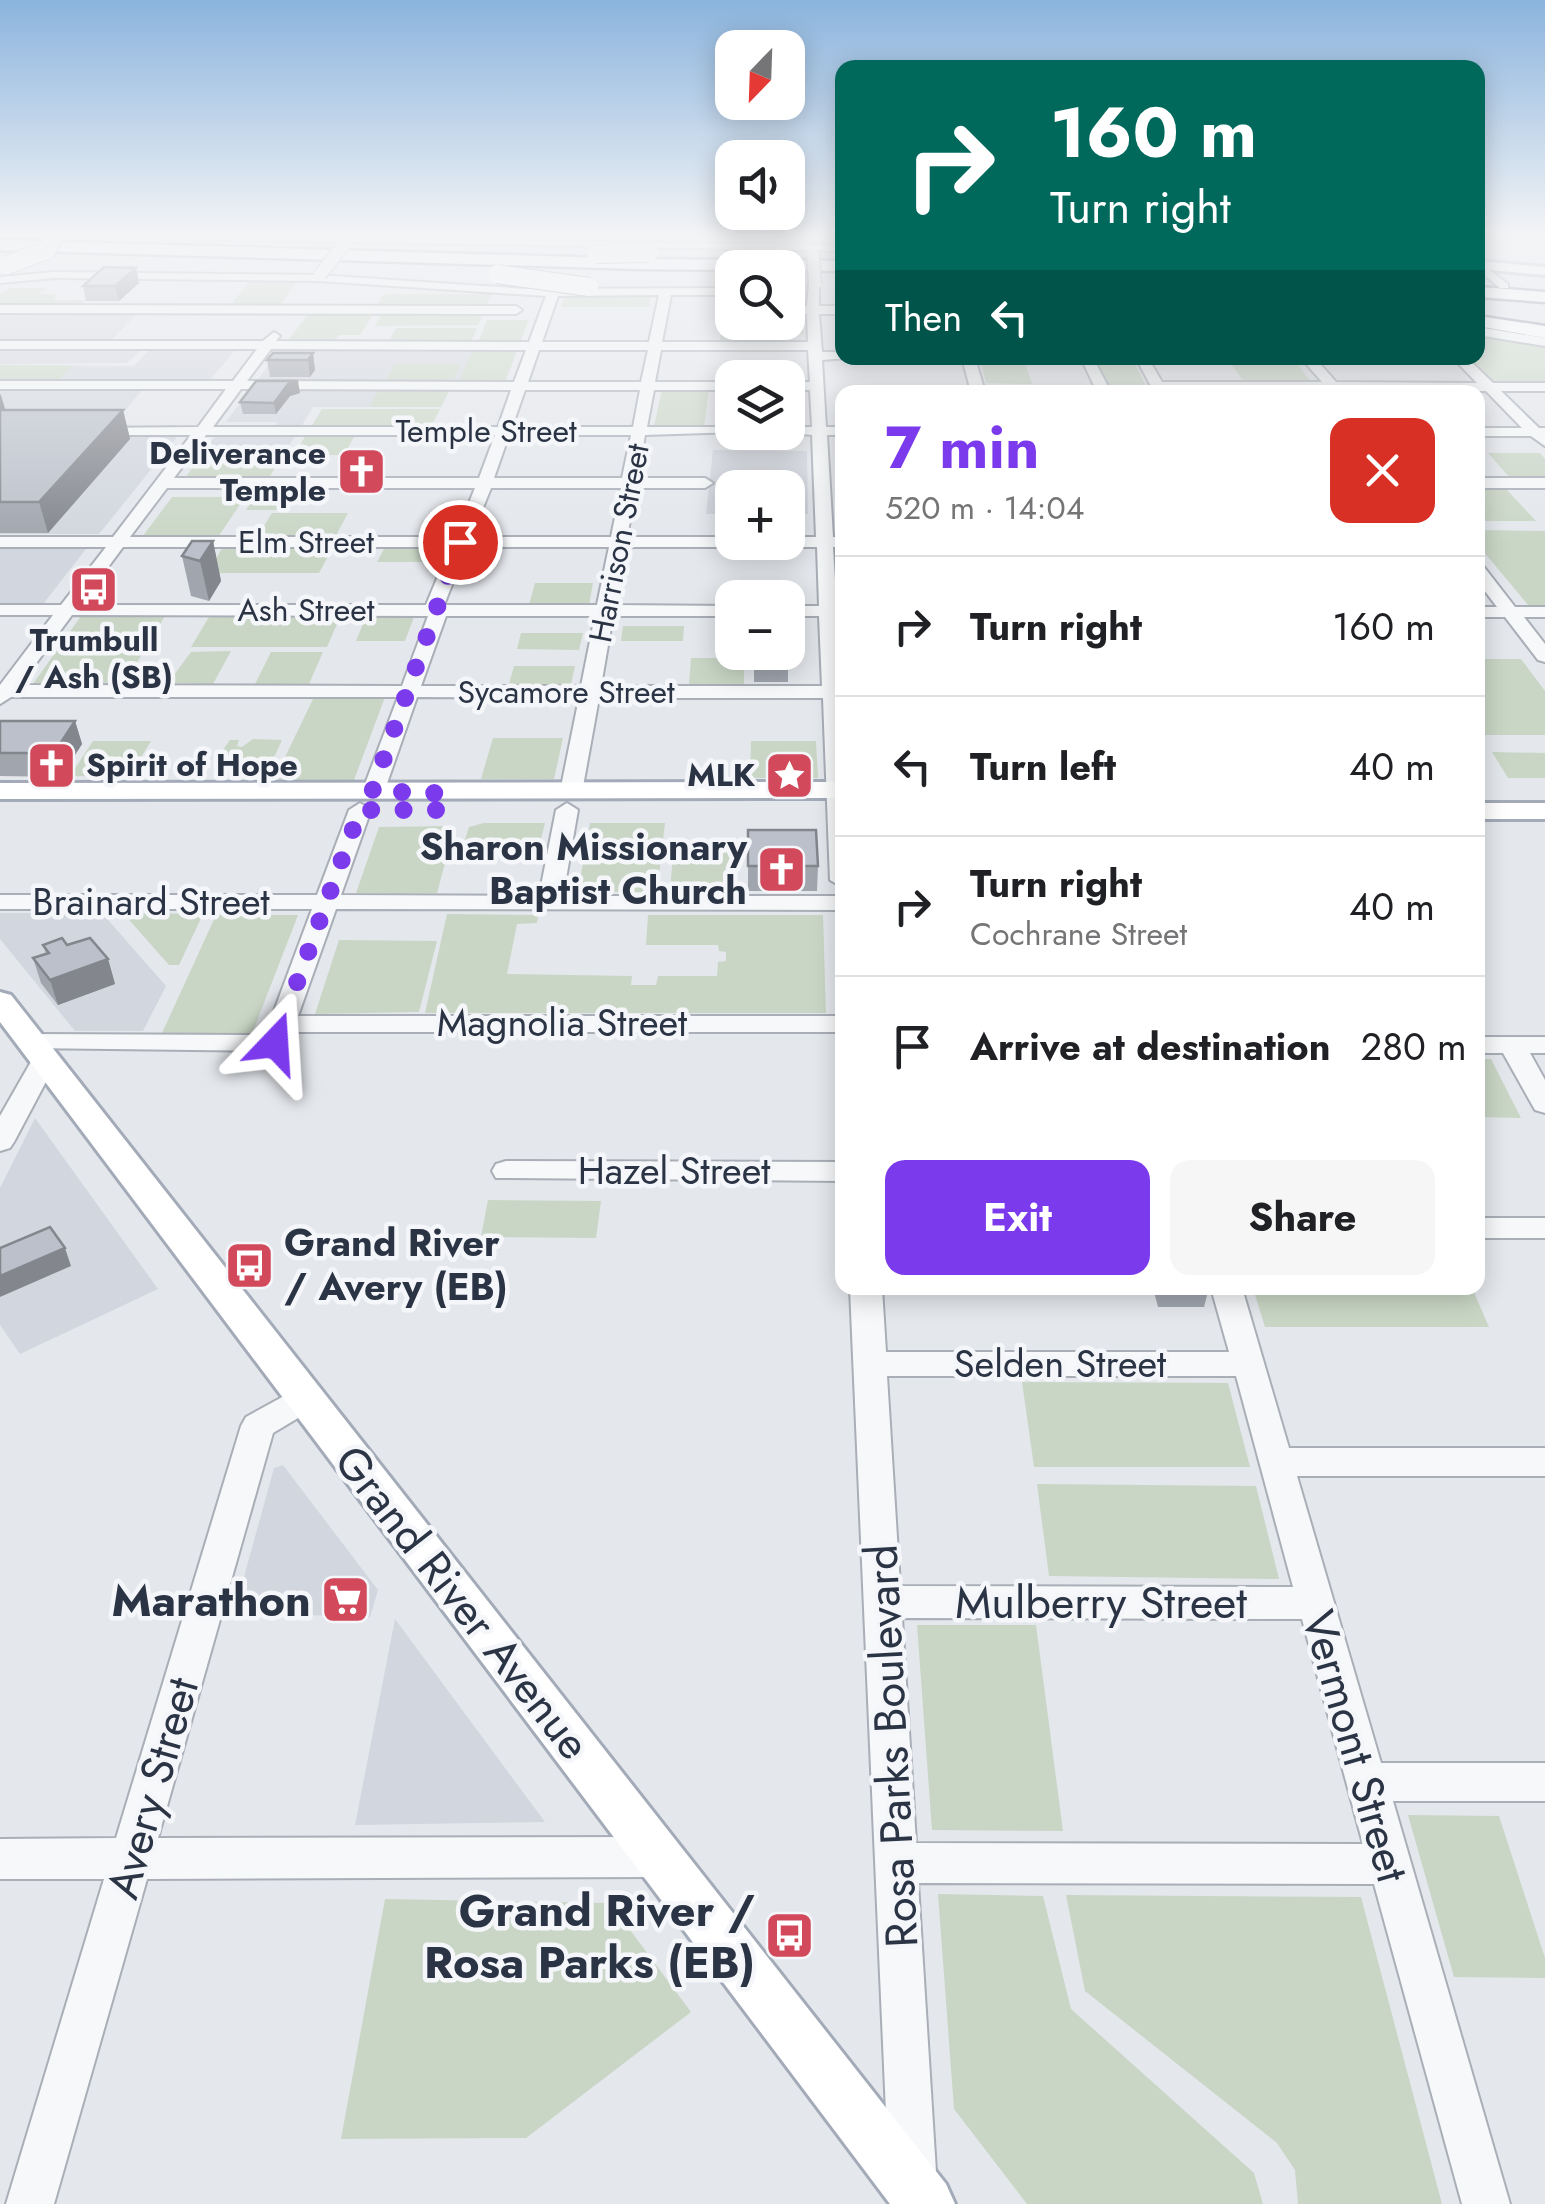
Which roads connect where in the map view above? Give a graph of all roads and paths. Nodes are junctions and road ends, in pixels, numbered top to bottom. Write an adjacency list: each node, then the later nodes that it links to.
1 (272, 339): 6 (street)
2 (537, 339): 7 (street)
3 (657, 339): 8 (street, Harrison Street)
4 (814, 339): 9 (street)
5 (0, 345): 6 (street)
6 (267, 345): 7 (street); 15 (street)
7 (534, 346): 8 (street); 16 (street)
8 (656, 346): 9 (street); 17 (street, Harrison Street)
9 (814, 351): 10 (street); 20 (street)
10 (835, 355)
11 (1314, 365): 13 (street)
12 (1468, 365): 22 (street)
13 (1330, 385)
14 (0, 386): 15 (street)
15 (236, 386): 16 (street); 25 (street)
16 (519, 386): 17 (street); 26 (street)
17 (648, 386): 18 (street); 27 (street, Harrison Street)
18 (715, 386)
19 (805, 386): 20 (street)
20 (817, 386): 30 (street)
21 (1485, 386): 22 (street)
22 (1490, 386): 23 (street); 33 (street)
23 (1545, 387)
24 (73, 431): 25 (street, Temple Street)
25 (202, 431): 26 (street, Temple Street); 34 (street)
26 (503, 431): 27 (street, Temple Street); 35 (street)
27 (640, 431): 28 (street, Temple Street); 36 (street, Harrison Street)
28 (715, 431)
29 (805, 431): 30 (street)
30 (819, 431): 31 (street); 46 (street)
31 (835, 431)
32 (1485, 432): 33 (street)
33 (1542, 435)
34 (163, 482): 35 (street); 41 (street)
35 (485, 483): 36 (street); 42 (street)
36 (632, 483): 37 (street); 43 (street, Harrison Street)
37 (704, 483)
38 (1485, 483): 39 (street)
39 (1545, 484)
40 (0, 542): 41 (street, Elm Street)
41 (118, 542): 42 (street, Elm Street); 51 (street)
42 (460, 542): 43 (street, Elm Street); 49 (street)
43 (618, 542): 44 (street, Elm Street); 50 (street, Harrison Street)
44 (715, 542)
45 (805, 542): 46 (street)
46 (834, 542): 54 (street)
47 (1485, 580): 56 (street)
48 (0, 610): 51 (street, Ash Street)
49 (433, 610): 50 (street, Ash Street); 51 (street, Ash Street); 59 (street)
50 (606, 610): 52 (street, Ash Street); 60 (street, Harrison Street)
51 (66, 611): 62 (street)
52 (715, 611)
53 (805, 611): 54 (street)
54 (826, 611): 61 (street)
55 (1485, 612): 56 (street)
56 (1510, 612): 57 (street); 58 (street)
57 (1545, 612)
58 (1545, 656)
59 (410, 692): 60 (street, Sycamore Street); 62 (street, Sycamore Street); 69 (street)
60 (590, 692): 61 (street, Sycamore Street); 70 (street, Harrison Street)
61 (831, 692): 63 (street)
62 (2, 694)
63 (835, 740)
64 (1485, 790): 65 (main road)
65 (1545, 790)
66 (0, 791): 68 (main road)
67 (835, 800): 70 (main road)
68 (116, 801): 69 (main road); 71 (main road)
69 (366, 801): 70 (main road); 75 (street)
70 (569, 801): 76 (street, Harrison Street)
71 (0, 810)
72 (1485, 811): 73 (main road)
73 (1545, 811)
74 (0, 902): 75 (street, Brainard Street)
75 (326, 902): 76 (street, Brainard Street); 80 (street)
76 (550, 902): 77 (street, Brainard Street)
77 (835, 903)
78 (0, 1001): 84 (main road, Grand River Avenue)
79 (835, 1024): 80 (street, Magnolia Street)
80 (278, 1034): 84 (street, Magnolia Street)
81 (1512, 1044): 82 (street); 83 (street); 85 (street)
82 (1485, 1045)
83 (1545, 1045)
84 (40, 1050): 86 (street); 95 (main road, Grand River Avenue)
85 (1545, 1104)
86 (0, 1142)
87 (506, 1171): 88 (street, Hazel Street)
88 (835, 1172)
89 (1485, 1228): 90 (street)
90 (1545, 1228)
91 (866, 1295): 93 (street, Rosa Parks Boulevard)
92 (1229, 1295): 94 (street, Vermont Street)
93 (871, 1364): 94 (street, Selden Street); 98 (street, Rosa Parks Boulevard)
94 (1248, 1364): 96 (street, Vermont Street)
95 (306, 1397): 102 (main road, Grand River Avenue); 104 (street, Avery Street)
96 (1276, 1462): 97 (street); 99 (street, Vermont Street)
97 (1545, 1462)
98 (885, 1602): 99 (street, Mulberry Street); 105 (street, Rosa Parks Boulevard)
99 (1316, 1602): 100 (street, Vermont Street)
100 (1367, 1782): 101 (street); 106 (street, Vermont Street)
101 (1545, 1782)
102 (659, 1857): 104 (street); 107 (main road, Grand River Avenue)
103 (0, 1859): 104 (street)
104 (132, 1859): 108 (street, Avery Street)
105 (897, 1863): 106 (street); 107 (street, Rosa Parks Boulevard)
106 (1390, 1864): 109 (street, Vermont Street)
107 (918, 2198)
108 (30, 2204)
109 (1486, 2204)

